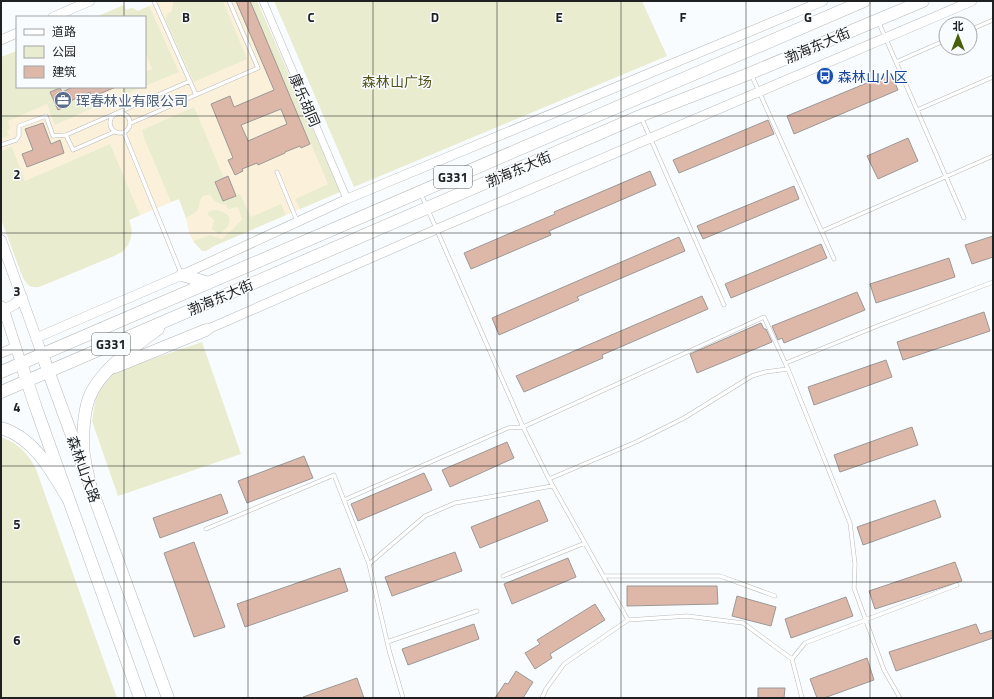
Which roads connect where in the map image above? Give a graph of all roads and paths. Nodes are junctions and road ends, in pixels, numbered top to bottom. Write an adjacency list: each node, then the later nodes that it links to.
1 (90, 1): 9 (street)
2 (154, 1): 20 (lane)
3 (229, 1): 22 (lane)
4 (263, 1): 36 (street, 康乐胡同)
5 (823, 1): 36 (street)
6 (864, 1): 35 (main road, 渤海东大街 / G331)
7 (923, 1): 10 (main road, 渤海东大街 / G331)
8 (972, 1): 14 (street, 渤海东大街)
9 (55, 16)
10 (878, 20): 14 (lane); 18 (main road, 渤海东大街 / G331)
11 (993, 20): 12 (lane)
12 (978, 27)
13 (16, 33): 15 (street)
14 (886, 38): 17 (lane); 21 (street, 渤海东大街)
15 (1, 40)
16 (938, 44): 17 (lane)
17 (896, 62): 23 (lane)
18 (751, 73): 21 (lane); 25 (main road, 渤海东大街 / G331)
19 (993, 77): 23 (lane)
20 (190, 82): 22 (lane); 24 (lane)
21 (759, 92): 30 (street, 渤海东大街); 41 (lane)
22 (196, 95): 26 (lane)
23 (917, 110): 34 (lane)
24 (116, 114): 26 (lane); 27 (lane); 29 (lane)
25 (640, 116): 30 (lane); 37 (main road, 渤海东大街 / G331)
26 (131, 123): 28 (lane)
27 (114, 132): 28 (lane); 29 (lane)
28 (124, 133): 44 (lane)
29 (66, 135): 31 (lane)
30 (650, 138): 40 (street, 渤海东大街); 48 (lane)
31 (1, 145)
32 (993, 156): 34 (lane)
33 (277, 172): 39 (lane)
34 (946, 177): 38 (lane); 41 (lane)
35 (420, 192): 37 (lane); 46 (main road, 渤海东大街 / G331)
36 (347, 200): 39 (street)
37 (427, 208): 40 (lane); 50 (main road, 渤海东大街 / G331)
38 (964, 218)
39 (298, 222): 44 (street)
40 (437, 229): 51 (street, 渤海东大街); 64 (lane)
41 (822, 231): 43 (lane)
42 (1, 240): 47 (main road, 森林山大路)
43 (834, 259)
44 (182, 276): 46 (main road); 52 (street)
45 (993, 282): 57 (lane)
46 (209, 283): 55 (main road, 渤海东大街 / G331)
47 (22, 297): 49 (main road); 52 (main road, 森林山大路)
48 (724, 305)
49 (2, 308): 53 (main road, 森林山大路)
50 (174, 317): 58 (main road); 60 (main road, 渤海东大街 / G331)
51 (206, 330): 58 (main road)
52 (36, 338): 55 (main road, 森林山大路)
53 (16, 347): 54 (street); 56 (main road, 森林山大路)
54 (1, 353)
55 (42, 354): 56 (main road, G331); 60 (main road, 森林山大路)
56 (21, 363): 61 (main road, G331); 62 (main road, 森林山大路)
57 (786, 363): 59 (lane); 64 (lane)
58 (110, 369): 68 (main road)
59 (788, 369): 66 (lane); 80 (lane)
60 (49, 371): 62 (main road, G331); 68 (main road, 森林山大路)
61 (1, 372)
62 (26, 381): 63 (main road, G331); 69 (main road, 森林山大路)
63 (1, 392)
64 (523, 427): 66 (lane); 70 (lane)
65 (1, 428): 69 (main road)
66 (549, 479): 67 (lane)
67 (552, 486): 72 (lane); 73 (lane)
68 (91, 489): 84 (main road, 森林山大路)
69 (67, 496): 83 (main road, 森林山大路)
70 (344, 500): 71 (lane); 73 (lane)
71 (206, 529)
72 (585, 543): 74 (lane); 75 (lane)
73 (369, 564): 81 (lane)
74 (503, 576)
75 (604, 576): 77 (lane); 79 (lane)
76 (957, 585): 80 (lane)
77 (775, 596)
78 (477, 611): 81 (lane)
79 (628, 620): 82 (lane); 86 (lane)
80 (866, 620): 82 (lane); 88 (lane)
81 (387, 642): 85 (lane)
82 (792, 659): 87 (lane)
83 (140, 698)
84 (168, 698)
85 (403, 698)
86 (542, 698)
87 (802, 698)
88 (900, 698)

